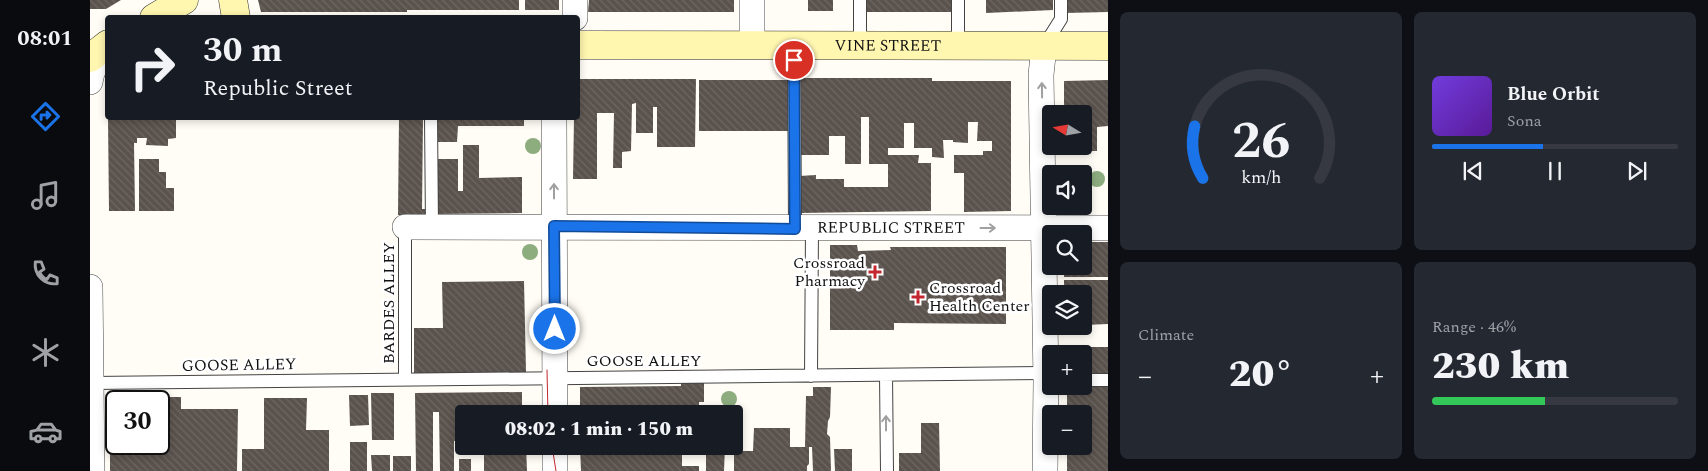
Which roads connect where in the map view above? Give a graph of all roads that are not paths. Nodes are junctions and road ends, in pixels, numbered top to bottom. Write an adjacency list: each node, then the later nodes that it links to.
1 (184, 0): 8 (main road)
2 (233, 0): 9 (main road)
3 (576, 0): 10 (street)
4 (752, 0): 12 (street)
5 (860, 0): 13 (lane)
6 (958, 0): 15 (lane)
7 (1061, 0): 16 (lane)
8 (159, 15)
9 (236, 15)
10 (575, 15)
11 (580, 45): 12 (main road, VINE STREET)
12 (752, 45): 14 (main road, VINE STREET)
13 (860, 45): 14 (main road, VINE STREET); 15 (main road, VINE STREET)
14 (794, 46): 29 (lane)
15 (958, 46): 16 (main road, VINE STREET)
16 (1044, 46): 17 (main road, VINE STREET); 22 (street, one-way to 16)
17 (1108, 46)
18 (100, 48): 19 (street)
19 (90, 82)
20 (431, 120): 25 (lane)
21 (554, 120): 23 (street, one-way to 21)
22 (1044, 225)
23 (554, 226): 25 (street, REPUBLIC STREET); 29 (street, REPUBLIC STREET); 35 (street)
24 (405, 227): 25 (street, REPUBLIC STREET); 37 (lane, BARDES ALLEY)
25 (432, 227)
26 (1042, 228): 29 (street, REPUBLIC STREET, one-way to 26)
27 (1092, 228): 28 (street, REPUBLIC STREET)
28 (1108, 228)
29 (803, 229): 33 (lane)
30 (1045, 275): 32 (street)
31 (90, 286): 40 (street)
32 (1047, 345)
33 (811, 376): 34 (lane, GOOSE ALLEY); 35 (lane, GOOSE ALLEY)
34 (886, 376): 36 (lane, GOOSE ALLEY); 46 (lane, one-way to 34)
35 (555, 378): 37 (lane, GOOSE ALLEY); 42 (street)
36 (1042, 378)
37 (405, 379): 40 (lane, GOOSE ALLEY)
38 (1092, 380): 39 (lane)
39 (1108, 380)
40 (92, 383): 44 (street)
41 (1047, 395): 47 (street)
42 (555, 405)
43 (555, 455): 45 (street)
44 (92, 471)
45 (555, 471)
46 (887, 471)
47 (1045, 471)

